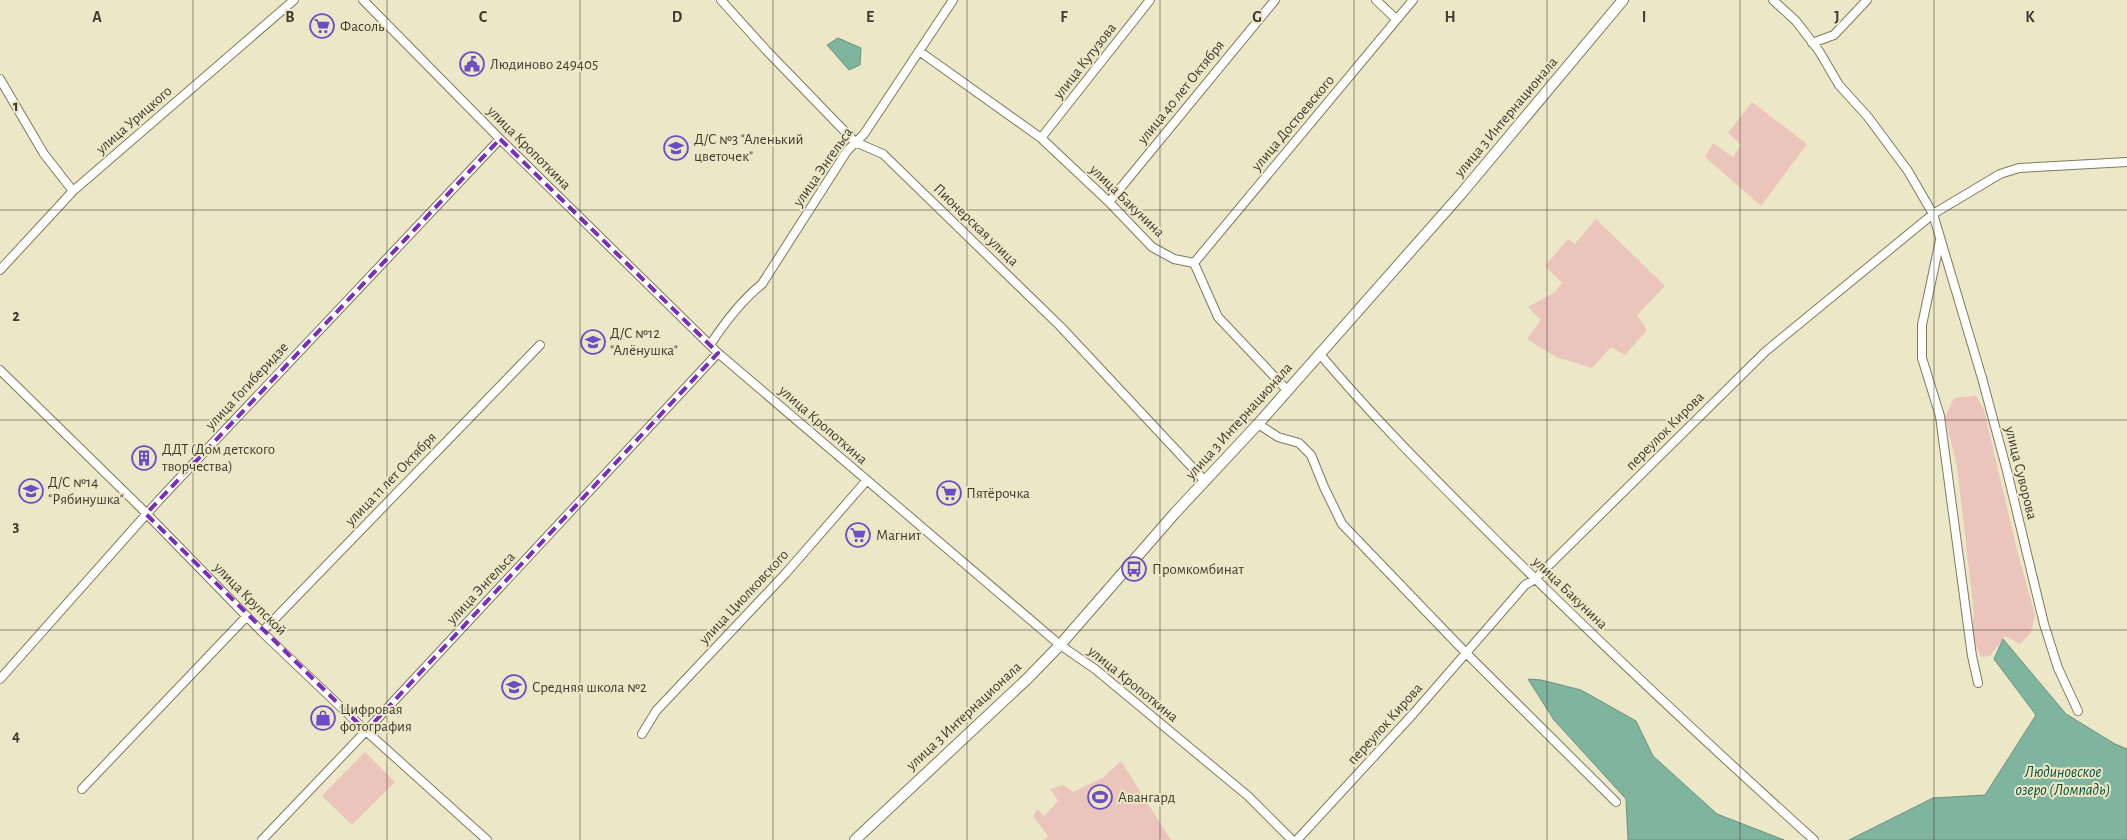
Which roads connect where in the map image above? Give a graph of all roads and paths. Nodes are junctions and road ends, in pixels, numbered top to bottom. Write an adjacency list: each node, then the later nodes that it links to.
1 (294, 0): 20 (street, улица Урицкого)
2 (363, 0): 17 (street, улица Кропоткина)
3 (720, 0): 18 (street, Пионерская улица)
4 (953, 0): 14 (street, улица Энгельса)
5 (1150, 0): 16 (street, улица Кутузова)
6 (1275, 0): 21 (street, улица 40 лет Октября)
7 (1376, 0): 12 (street)
8 (1413, 0): 12 (street, улица Достоевского)
9 (1623, 0): 29 (street, улица 3 Интернационала)
10 (1773, 0): 13 (street, улица Суворова)
11 (1867, 0): 13 (street)
12 (1396, 19): 24 (street, улица Достоевского)
13 (1812, 43): 22 (street, улица Суворова)
14 (919, 51): 16 (street, улица Бакунина); 18 (street, улица Энгельса)
15 (0, 78): 20 (street)
16 (1041, 138): 21 (street, улица Бакунина)
17 (500, 139): 26 (street, улица Кропоткина); 35 (street, улица Гогиберидзе)
18 (855, 142): 26 (street, улица Энгельса); 34 (street, Пионерская улица)
19 (2127, 162): 22 (street, переулок Кирова)
20 (73, 191): 25 (street, улица Урицкого)
21 (1109, 202): 24 (street, улица Бакунина)
22 (1933, 214): 23 (street, улица Суворова); 36 (street, переулок Кирова)
23 (1941, 239): 42 (street); 43 (street, улица Суворова)
24 (1194, 263): 31 (street)
25 (0, 270)
26 (710, 344): 28 (street, улица Кропоткина)
27 (540, 345): 38 (street, улица 11 лет Октября)
28 (718, 353): 33 (street, улица Кропоткина); 44 (street, улица Энгельса)
29 (1319, 354): 31 (street, улица 3 Интернационала); 36 (street, улица Бакунина)
30 (0, 370): 35 (street, улица Крупской)
31 (1287, 390): 32 (street, улица 3 Интернационала)
32 (1258, 424): 34 (street, улица 3 Интернационала); 40 (street)
33 (866, 480): 39 (street, улица Кропоткина); 45 (street, улица Циолковского)
34 (1205, 481): 39 (street, улица 3 Интернационала)
35 (146, 514): 37 (street, улица Крупской); 41 (street, улица Гогиберидзе)
36 (1535, 579): 40 (street, переулок Кирова); 53 (street, улица Бакунина)
37 (247, 616): 38 (street, улица Крупской); 46 (street)
38 (262, 632): 44 (street, улица Крупской)
39 (1060, 645): 50 (street, улица 3 Интернационала); 51 (street, улица Кропоткина)
40 (1466, 653): 47 (street); 52 (street, переулок Кирова)
41 (0, 679)
42 (1978, 683)
43 (2078, 711)
44 (366, 731): 48 (street, улица Энгельса); 49 (street, улица Крупской)
45 (642, 734)
46 (82, 789)
47 (1616, 802)
48 (262, 840)
49 (487, 840)
50 (855, 840)
51 (1292, 840)
52 (1297, 840)
53 (1814, 840)

